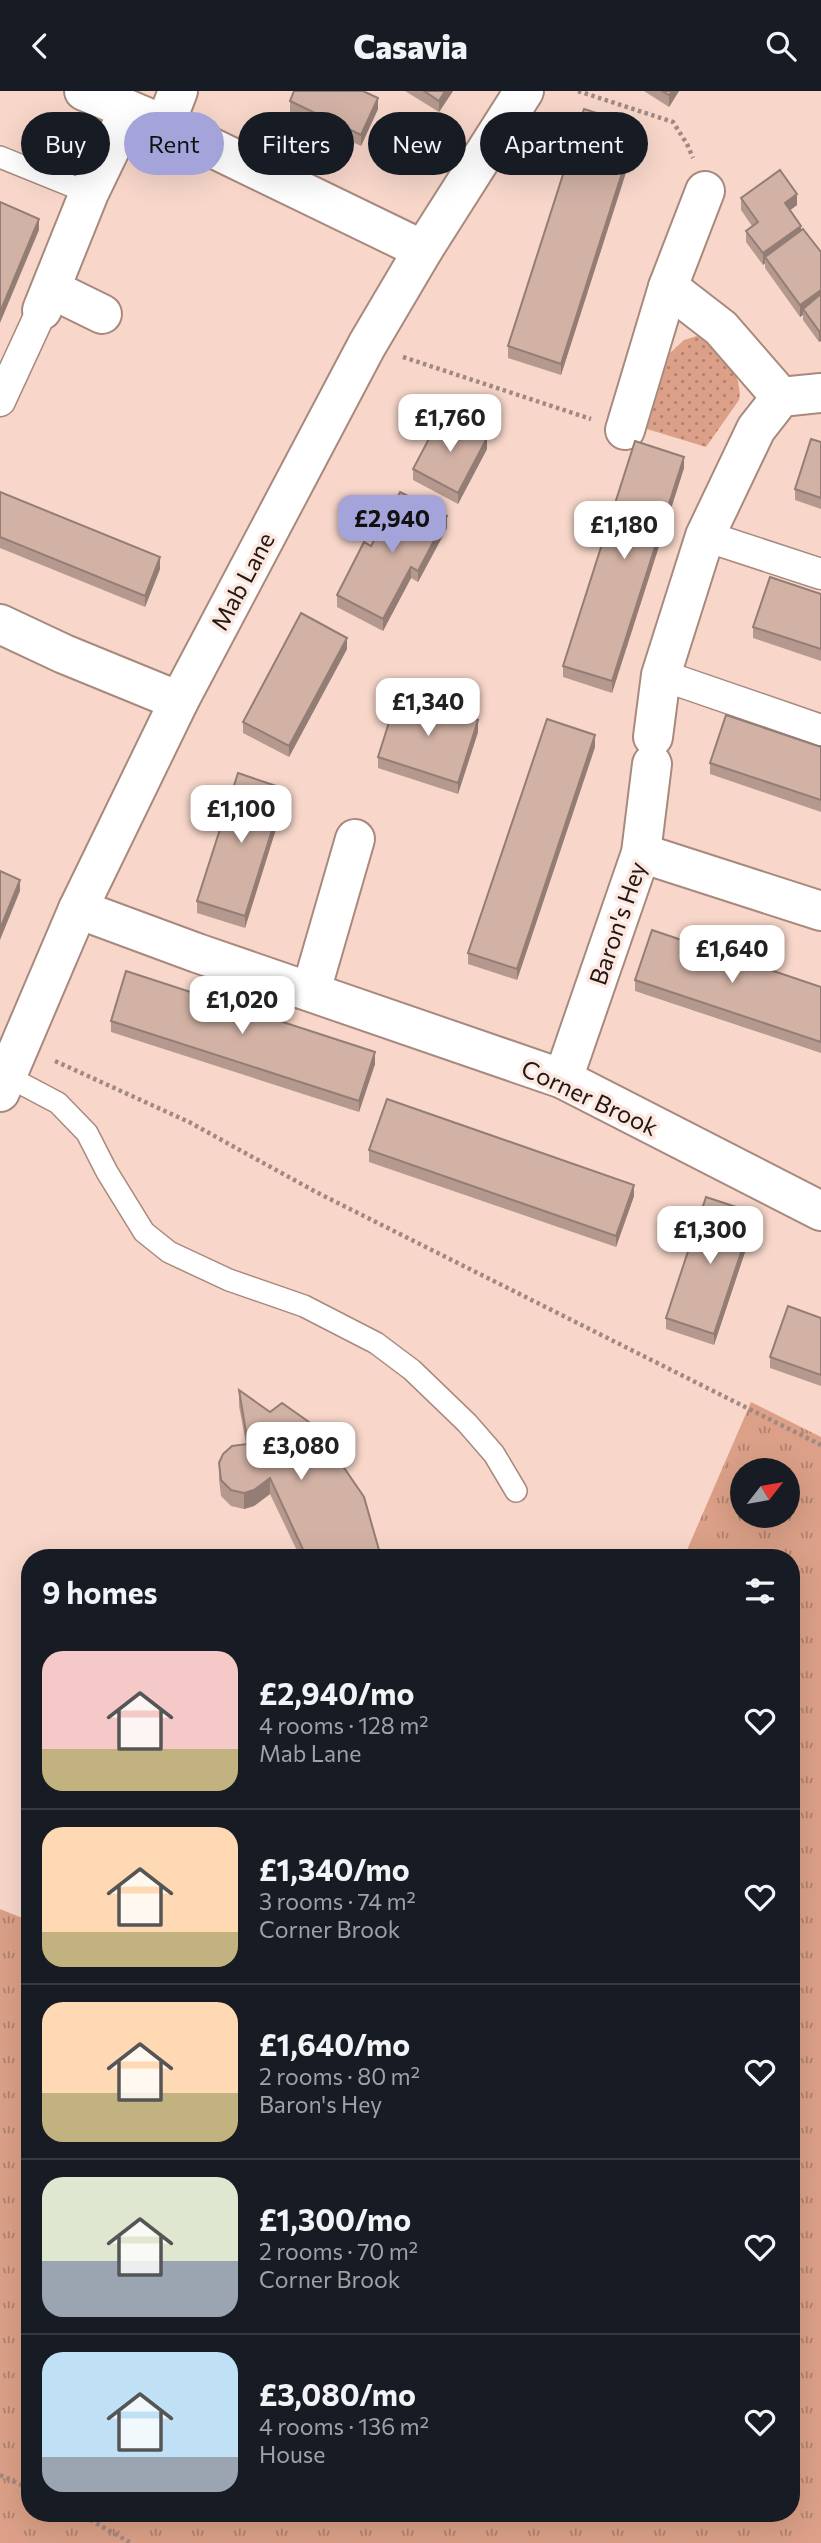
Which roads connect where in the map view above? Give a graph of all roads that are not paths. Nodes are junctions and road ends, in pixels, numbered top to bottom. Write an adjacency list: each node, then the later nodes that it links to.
1 (84, 91): 4 (street)
2 (524, 91): 8 (street, Mab Lane)
3 (172, 108): 4 (street); 8 (street)
4 (129, 110): 7 (street)
5 (0, 157): 7 (lane)
6 (705, 191): 9 (street)
7 (89, 193): 10 (street)
8 (423, 250): 20 (street, Mab Lane)
9 (668, 287): 13 (street); 15 (street)
10 (46, 300): 11 (street); 14 (street)
11 (102, 314)
12 (821, 393): 13 (street)
13 (781, 397): 16 (street, Baron's Hey)
14 (0, 401)
15 (625, 430)
16 (705, 536): 17 (street); 19 (street, Baron's Hey)
17 (821, 575)
18 (0, 624): 20 (street)
19 (661, 675): 21 (street); 23 (street, Baron's Hey)
20 (179, 701): 24 (street, Mab Lane)
21 (821, 730)
22 (355, 839): 26 (street)
23 (641, 853): 25 (street); 28 (street, Baron's Hey)
24 (78, 909): 26 (street, Corner Brook); 27 (street, Mab Lane)
25 (821, 911)
26 (311, 991): 28 (street, Corner Brook)
27 (9, 1071): 30 (lane)
28 (563, 1079): 29 (street, Corner Brook)
29 (821, 1211)
30 (516, 1491)

